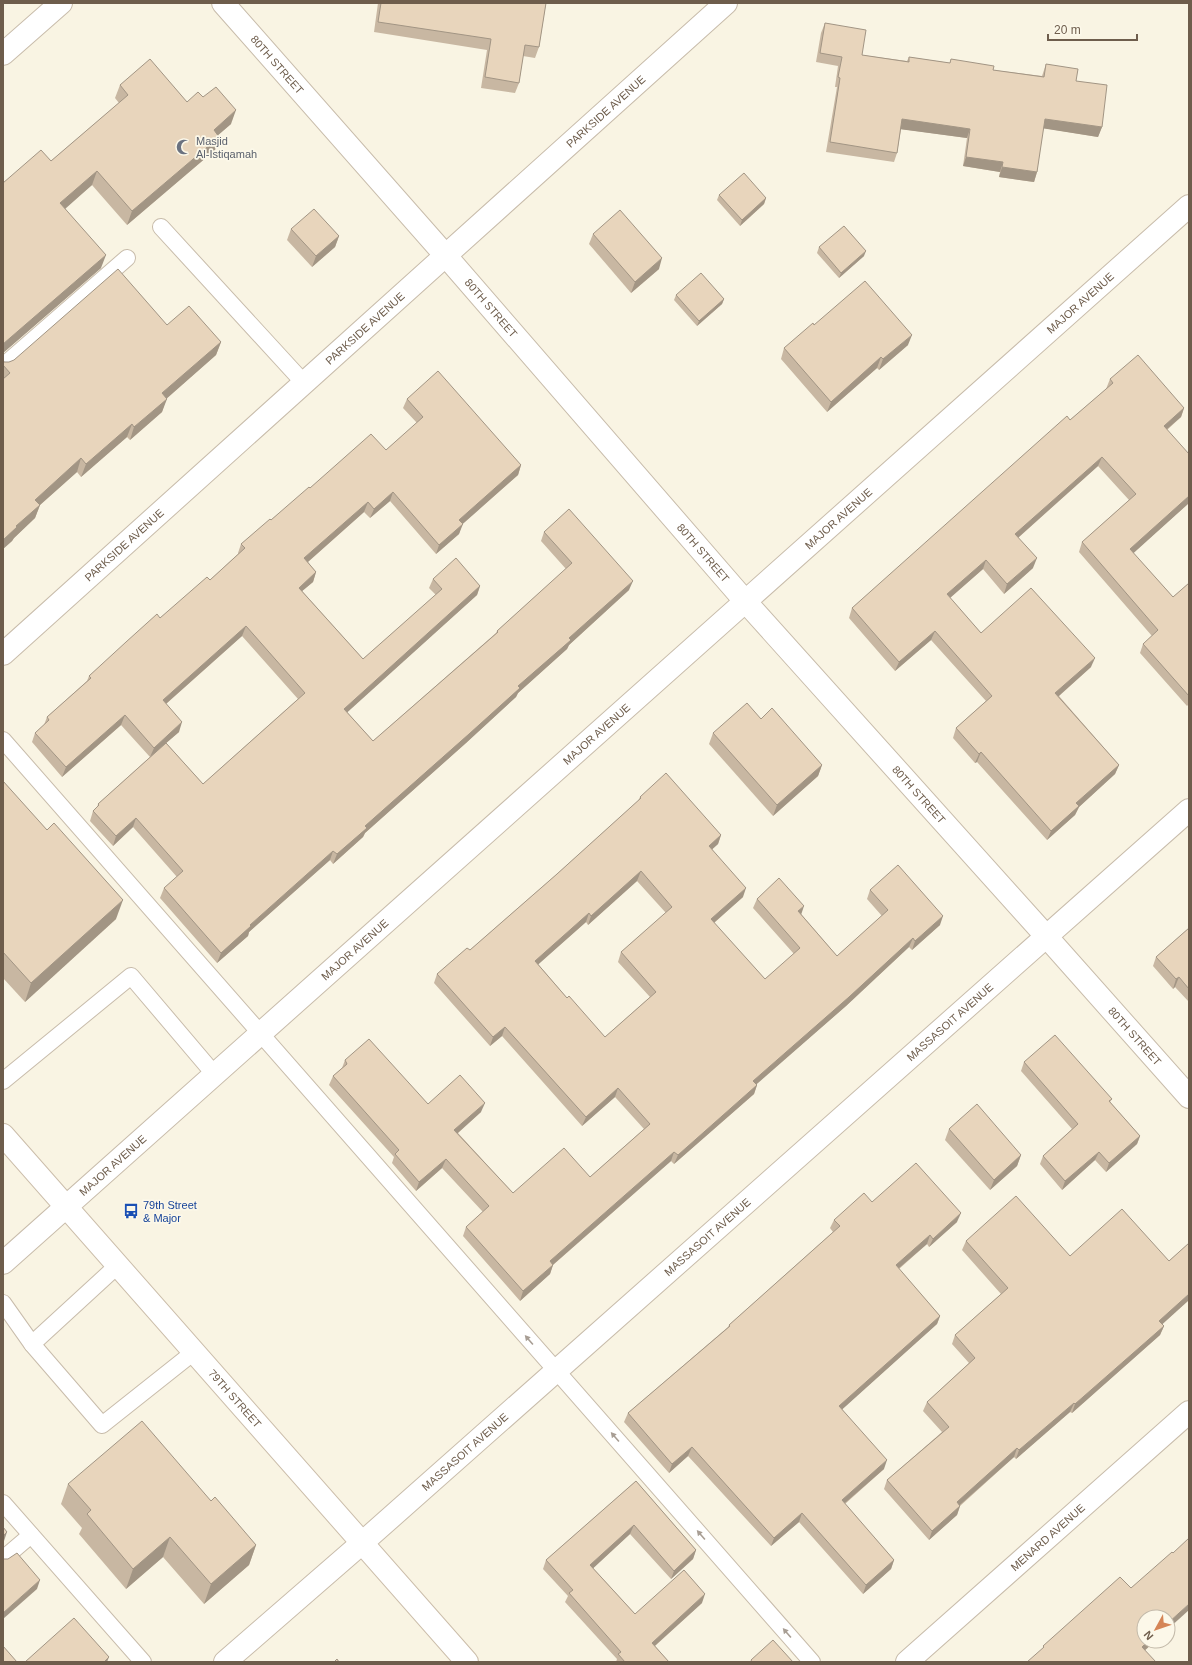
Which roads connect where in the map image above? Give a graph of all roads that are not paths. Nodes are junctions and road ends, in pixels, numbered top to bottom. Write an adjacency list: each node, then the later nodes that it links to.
1 (61, 3): 4 (street)
2 (223, 3): 7 (street, 80TH STREET)
3 (726, 3): 7 (street, PARKSIDE AVENUE)
4 (3, 54)
5 (1189, 206): 11 (street, MAJOR AVENUE)
6 (161, 227): 10 (lane)
7 (446, 256): 10 (street, PARKSIDE AVENUE); 11 (street, 80TH STREET)
8 (127, 258): 9 (lane)
9 (3, 366)
10 (304, 383): 12 (street, PARKSIDE AVENUE)
11 (745, 601): 15 (street, 80TH STREET); 16 (street, MAJOR AVENUE)
12 (3, 654)
13 (3, 740): 16 (lane)
14 (1189, 810): 15 (street, MASSASOIT AVENUE)
15 (1046, 936): 19 (street, 80TH STREET); 27 (street, MASSASOIT AVENUE)
16 (261, 1034): 17 (street, MAJOR AVENUE); 27 (lane, one-way to 16)
17 (215, 1075): 18 (lane); 21 (street, MAJOR AVENUE)
18 (3, 1081)
19 (1189, 1098)
20 (3, 1135): 21 (street, 79TH STREET)
21 (66, 1207): 22 (street, MAJOR AVENUE); 23 (street, 79TH STREET)
22 (3, 1262)
23 (118, 1265): 25 (lane); 26 (street, 79TH STREET)
24 (3, 1303): 25 (lane)
25 (32, 1344): 26 (lane)
26 (194, 1352): 31 (street, 79TH STREET)
27 (556, 1370): 31 (street, MASSASOIT AVENUE); 36 (lane, one-way to 27)
28 (1189, 1412): 37 (street, MENARD AVENUE)
29 (3, 1503): 30 (lane)
30 (31, 1535): 32 (lane); 33 (lane)
31 (362, 1543): 34 (street, MASSASOIT AVENUE); 35 (street, 79TH STREET)
32 (3, 1559)
33 (143, 1662)
34 (224, 1662)
35 (467, 1662)
36 (812, 1662)
37 (906, 1662)

